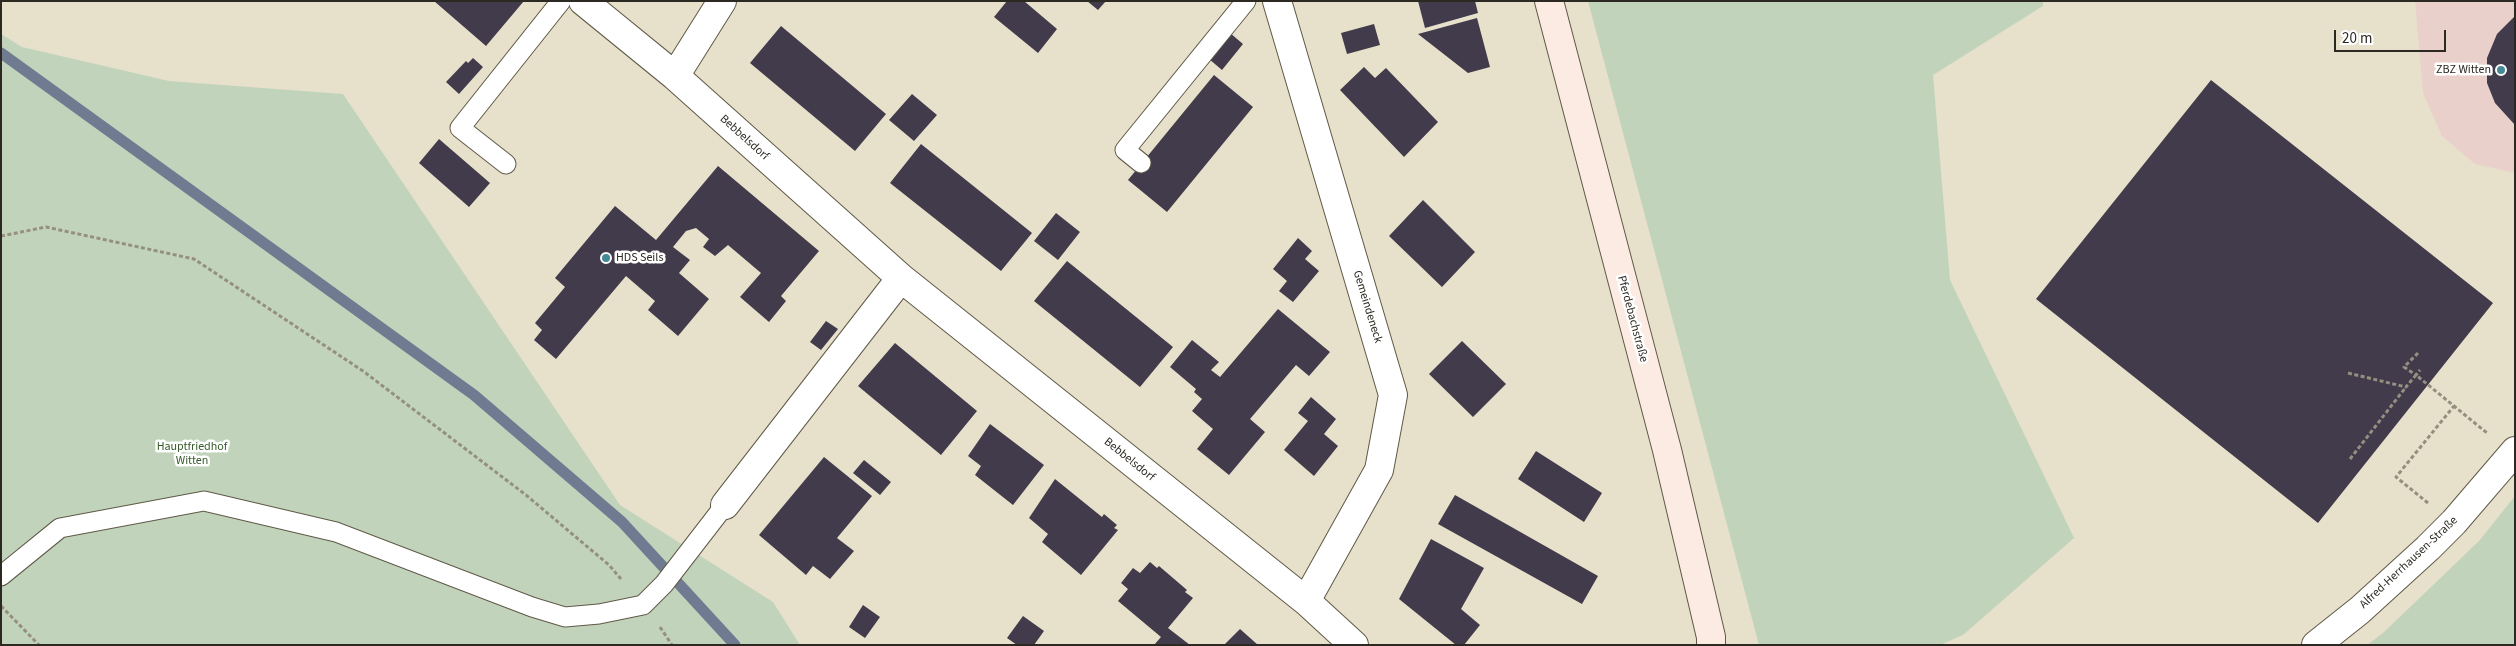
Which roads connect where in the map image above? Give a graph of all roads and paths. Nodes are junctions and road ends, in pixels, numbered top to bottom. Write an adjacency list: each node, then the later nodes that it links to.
1 (561, 1): 8 (lane)
2 (583, 1): 7 (street, Bebbelsdorf)
3 (722, 1): 7 (street)
4 (1246, 1): 9 (lane)
5 (1277, 1): 24 (street, Gemeindeneck)
6 (1549, 1): 27 (main road, Pferdebachstraße)
7 (675, 76): 11 (street, Bebbelsdorf)
8 (506, 164)
9 (1141, 164)
10 (1, 236): 25 (path)
11 (902, 278): 22 (street); 24 (street, Bebbelsdorf)
12 (2418, 353): 15 (path)
13 (2420, 370): 15 (path)
14 (2348, 373): 16 (path)
15 (2416, 375): 16 (path); 17 (path)
16 (2406, 387): 20 (path)
17 (2454, 406): 18 (path); 21 (path)
18 (2491, 436)
19 (2515, 451): 31 (street, Alfred-Herrhausen-Straße)
20 (2350, 459)
21 (2396, 477)
22 (725, 505): 25 (lane)
23 (1, 576): 25 (lane)
24 (1306, 601): 30 (street, Bebbelsdorf)
25 (643, 605): 29 (path)
26 (1, 606): 28 (path)
27 (1713, 642)
28 (39, 645)
29 (672, 645)
30 (1354, 645)
31 (2316, 645)

